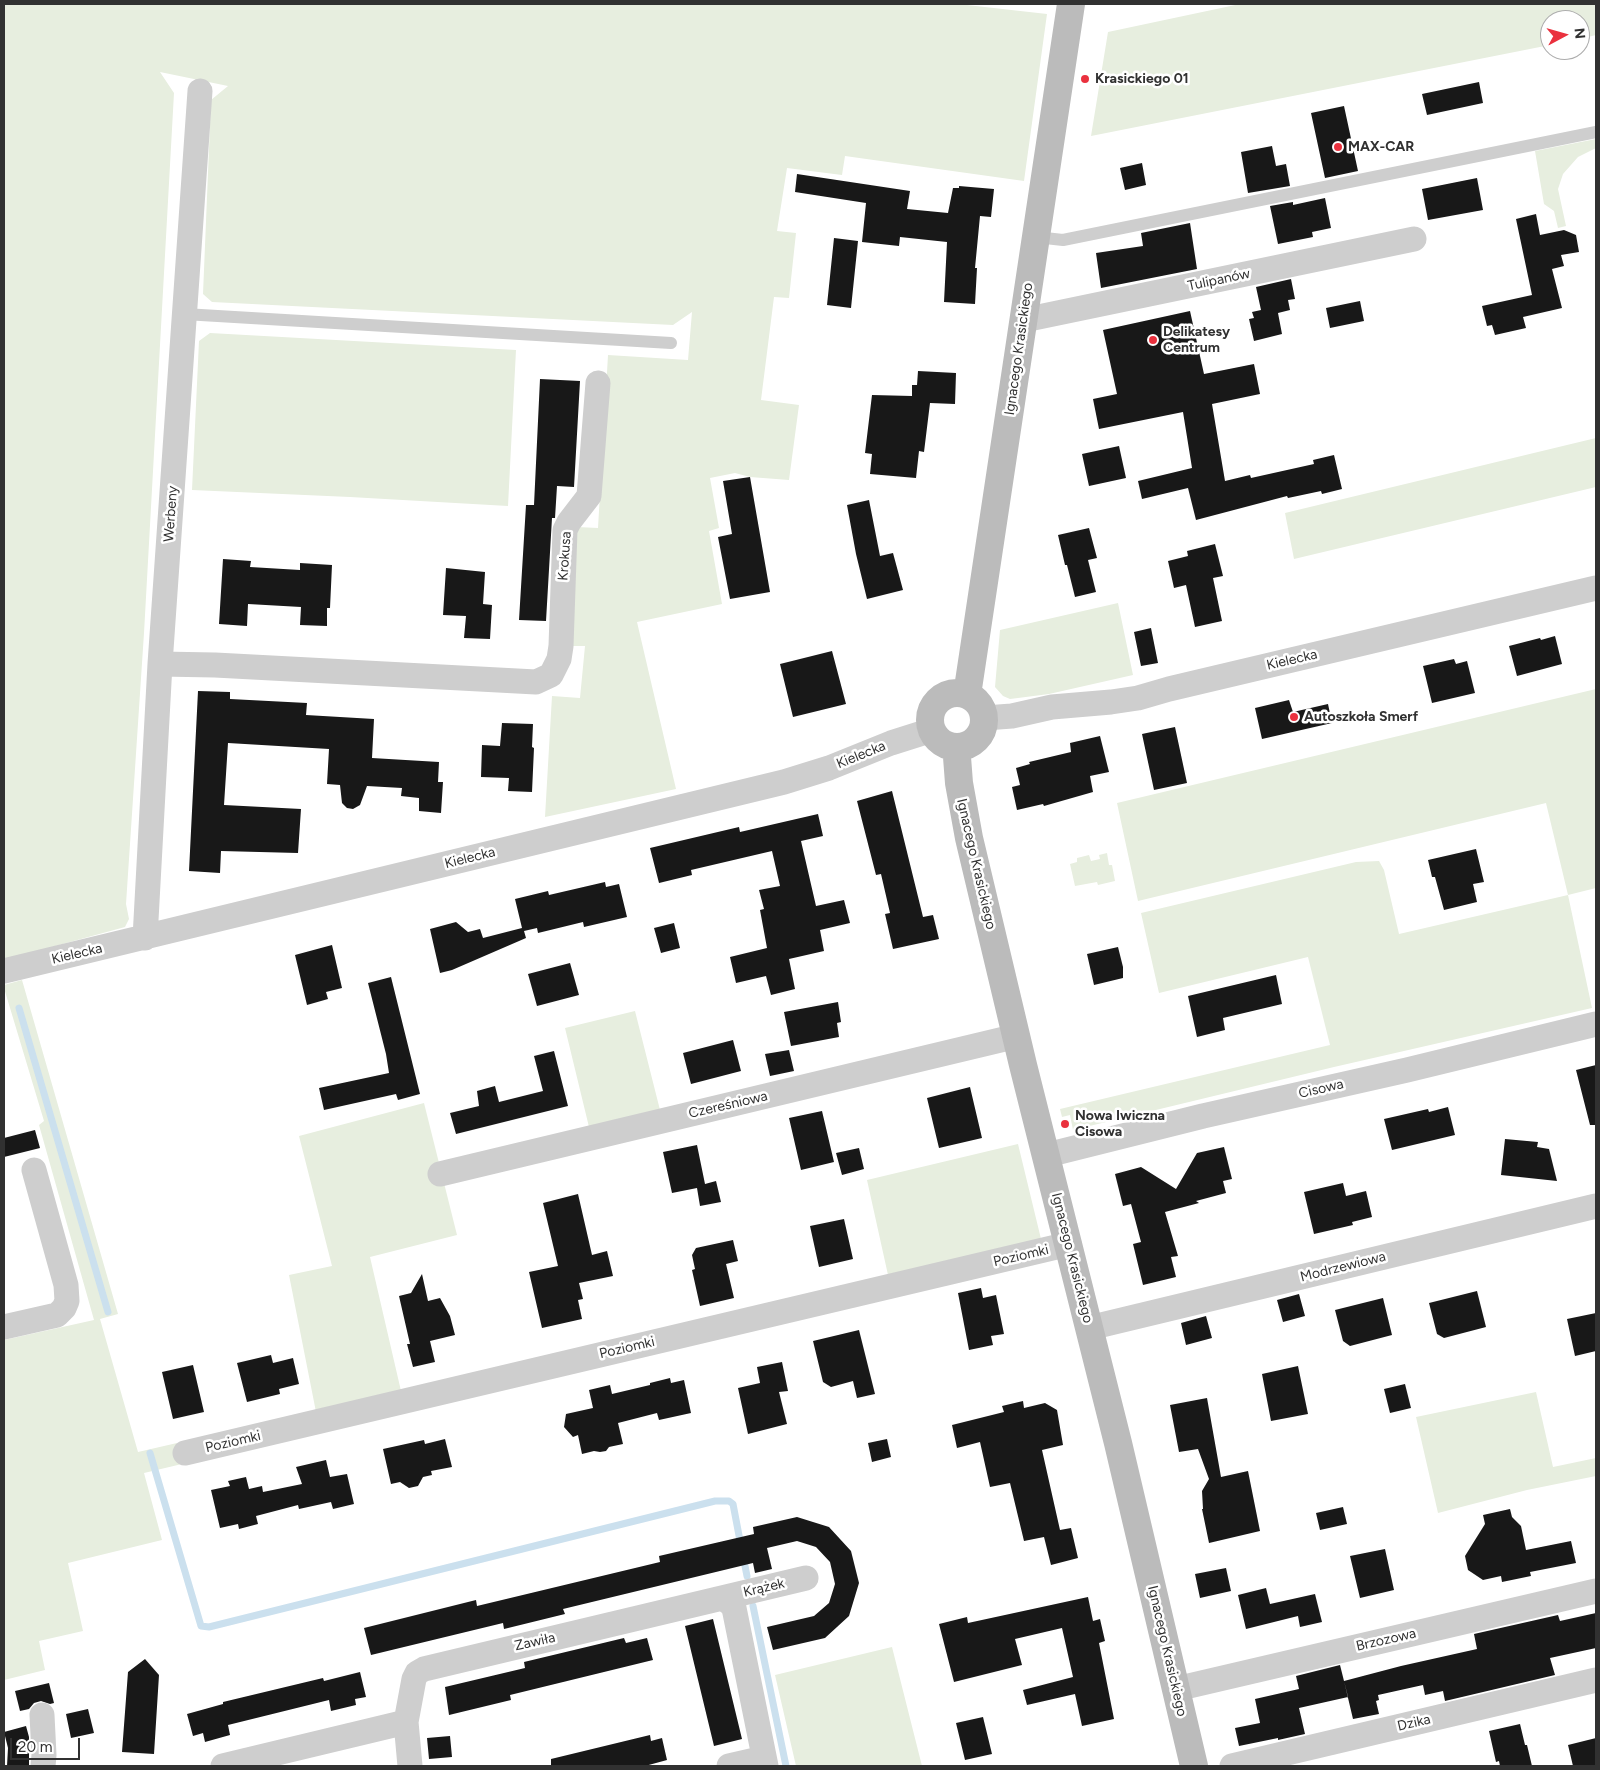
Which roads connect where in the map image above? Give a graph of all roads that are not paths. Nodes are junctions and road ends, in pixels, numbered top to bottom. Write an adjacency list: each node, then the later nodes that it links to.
1 (1071, 4): 4 (street, Ignacego Krasickiego)
2 (200, 91): 6 (street, Werbeny)
3 (1596, 132): 4 (lane)
4 (1036, 237): 7 (street, Ignacego Krasickiego)
5 (1414, 239): 7 (street, Tulipanów)
6 (184, 314): 8 (lane); 11 (street, Werbeny)
7 (1024, 320): 12 (street, Ignacego Krasickiego)
8 (671, 343)
9 (598, 383): 11 (street, Krokusa)
10 (1596, 588): 13 (street, Kielecka)
11 (160, 664): 16 (street, Werbeny)
12 (967, 695): 13 (street); 14 (street)
13 (985, 718): 15 (street)
14 (932, 730): 15 (street); 16 (street, Kielecka)
15 (959, 748): 19 (street, Ignacego Krasickiego)
16 (145, 938): 17 (street, Kielecka)
17 (4, 971)
18 (1596, 1024): 20 (street, Cisowa)
19 (1016, 1036): 20 (street, Ignacego Krasickiego); 22 (street, Czereśniowa)
20 (1046, 1155): 24 (street, Ignacego Krasickiego)
21 (34, 1170): 25 (street)
22 (440, 1174)
23 (1596, 1206): 26 (street, Modrzewiowa)
24 (1069, 1244): 26 (street, Ignacego Krasickiego); 27 (street, Poziomki)
25 (4, 1328)
26 (1089, 1328): 32 (street, Ignacego Krasickiego)
27 (185, 1453)
28 (806, 1578): 30 (street, Krążek)
29 (1596, 1591): 32 (street, Brzozowa)
30 (721, 1598): 34 (street, Zawiła); 35 (street)
31 (1596, 1680): 41 (street, Dzika)
32 (1176, 1689): 40 (street, Ignacego Krasickiego)
33 (42, 1715): 36 (street)
34 (406, 1722): 37 (street); 38 (street, Zawiła)
35 (765, 1762): 39 (street)
36 (43, 1766)
37 (223, 1766)
38 (410, 1766)
39 (729, 1766)
40 (1194, 1766)
41 (1232, 1766)

